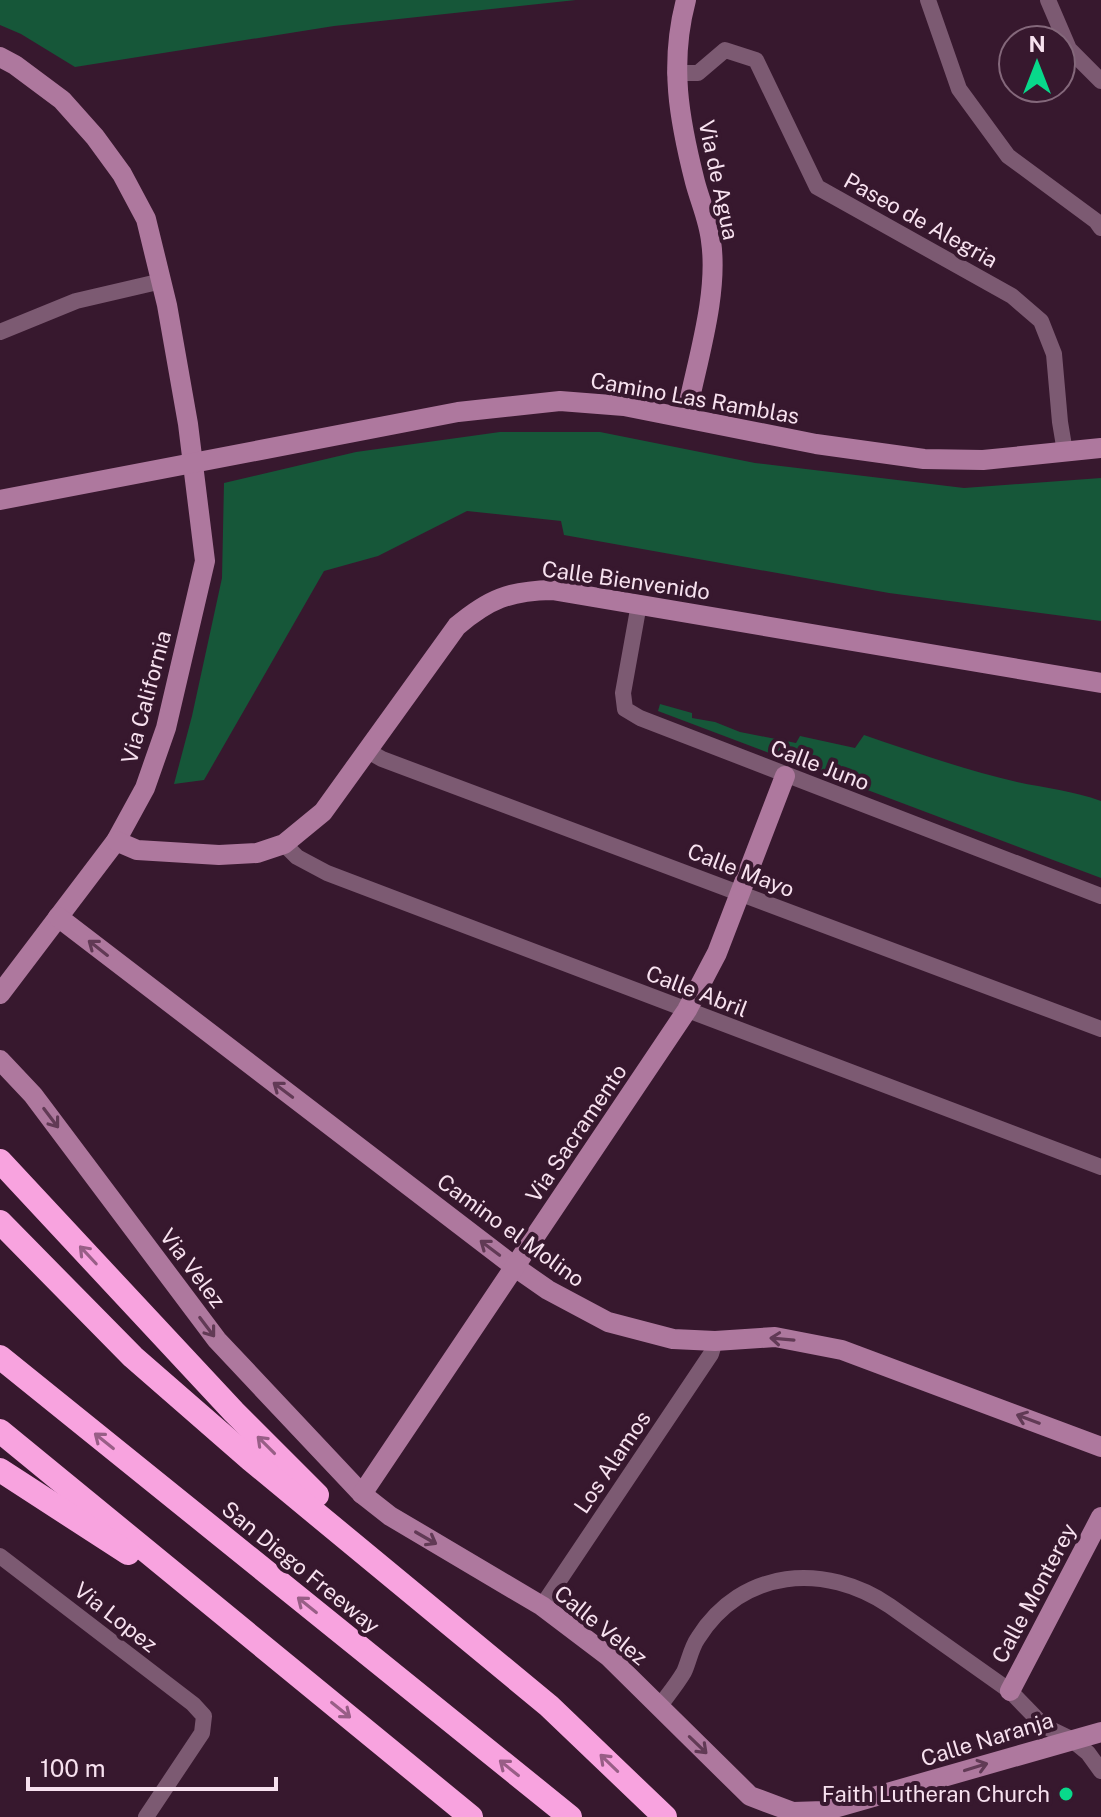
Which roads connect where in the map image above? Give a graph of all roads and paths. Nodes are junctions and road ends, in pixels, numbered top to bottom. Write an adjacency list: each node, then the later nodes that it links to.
1 (686, 0): 5 (street, Via de Agua)
2 (928, 0): 7 (street)
3 (1048, 0): 6 (street)
4 (0, 57): 8 (street, Via California)
5 (675, 73): 10 (street, Via de Agua); 12 (street, Paseo de Alegria)
6 (1101, 81)
7 (1101, 228)
8 (162, 281): 9 (street); 13 (street, Via California)
9 (0, 332)
10 (686, 417): 12 (street, Camino Las Ramblas); 13 (street, Camino Las Ramblas)
11 (1101, 448): 12 (street, Camino Las Ramblas)
12 (1065, 452)
13 (193, 463): 14 (street, Camino Las Ramblas); 19 (street, Via California)
14 (0, 500)
15 (639, 604): 16 (street, Calle Bienvenido); 17 (street, Calle Bienvenido); 18 (street, Calle Juno)
16 (1101, 683)
17 (366, 750): 20 (street, Calle Bienvenido); 21 (street, Calle Mayo)
18 (785, 776): 21 (street, Via Sacramento); 22 (street, Calle Juno)
19 (116, 841): 20 (street, Calle Bienvenido); 23 (street, Via California)
20 (284, 844): 25 (street, Calle Abril)
21 (741, 893): 25 (street, Via Sacramento); 26 (street, Calle Mayo)
22 (1101, 896)
23 (58, 917): 24 (street, Via California); 31 (street, Camino el Molino, one-way to 23)
24 (0, 994)
25 (687, 1010): 29 (street, Calle Abril); 31 (street, Via Sacramento)
26 (1101, 1029)
27 (0, 1060): 37 (street, Via Velez, one-way to 37)
28 (0, 1161): 39 (highway, one-way to 28)
29 (1101, 1167)
30 (0, 1222): 39 (highway)
31 (515, 1267): 32 (street, Camino el Molino); 37 (street, Via Sacramento)
32 (715, 1341): 35 (street, Camino el Molino, one-way to 32); 41 (street, Los Alamos)
33 (0, 1357): 51 (highway, San Diego Freeway, one-way to 33)
34 (0, 1431): 42 (highway)
35 (1101, 1447)
36 (0, 1470): 42 (highway)
37 (362, 1494): 41 (street, Calle Velez, one-way to 41)
38 (1101, 1517): 43 (street, Calle Monterey)
39 (354, 1545): 52 (highway, one-way to 39)
40 (0, 1556): 49 (street, Via Lopez)
41 (542, 1606): 44 (street, Calle Velez)
42 (237, 1625): 50 (highway, one-way to 50)
43 (1010, 1691): 44 (street); 46 (street)
44 (659, 1707): 48 (street, Calle Velez, one-way to 48)
45 (1101, 1732): 46 (street, Calle Naranja)
46 (1071, 1739): 47 (street); 48 (street, Calle Naranja, one-way to 46)
47 (1101, 1771)
48 (793, 1812)
49 (146, 1817)
50 (471, 1817)
51 (570, 1817)
52 (665, 1817)

